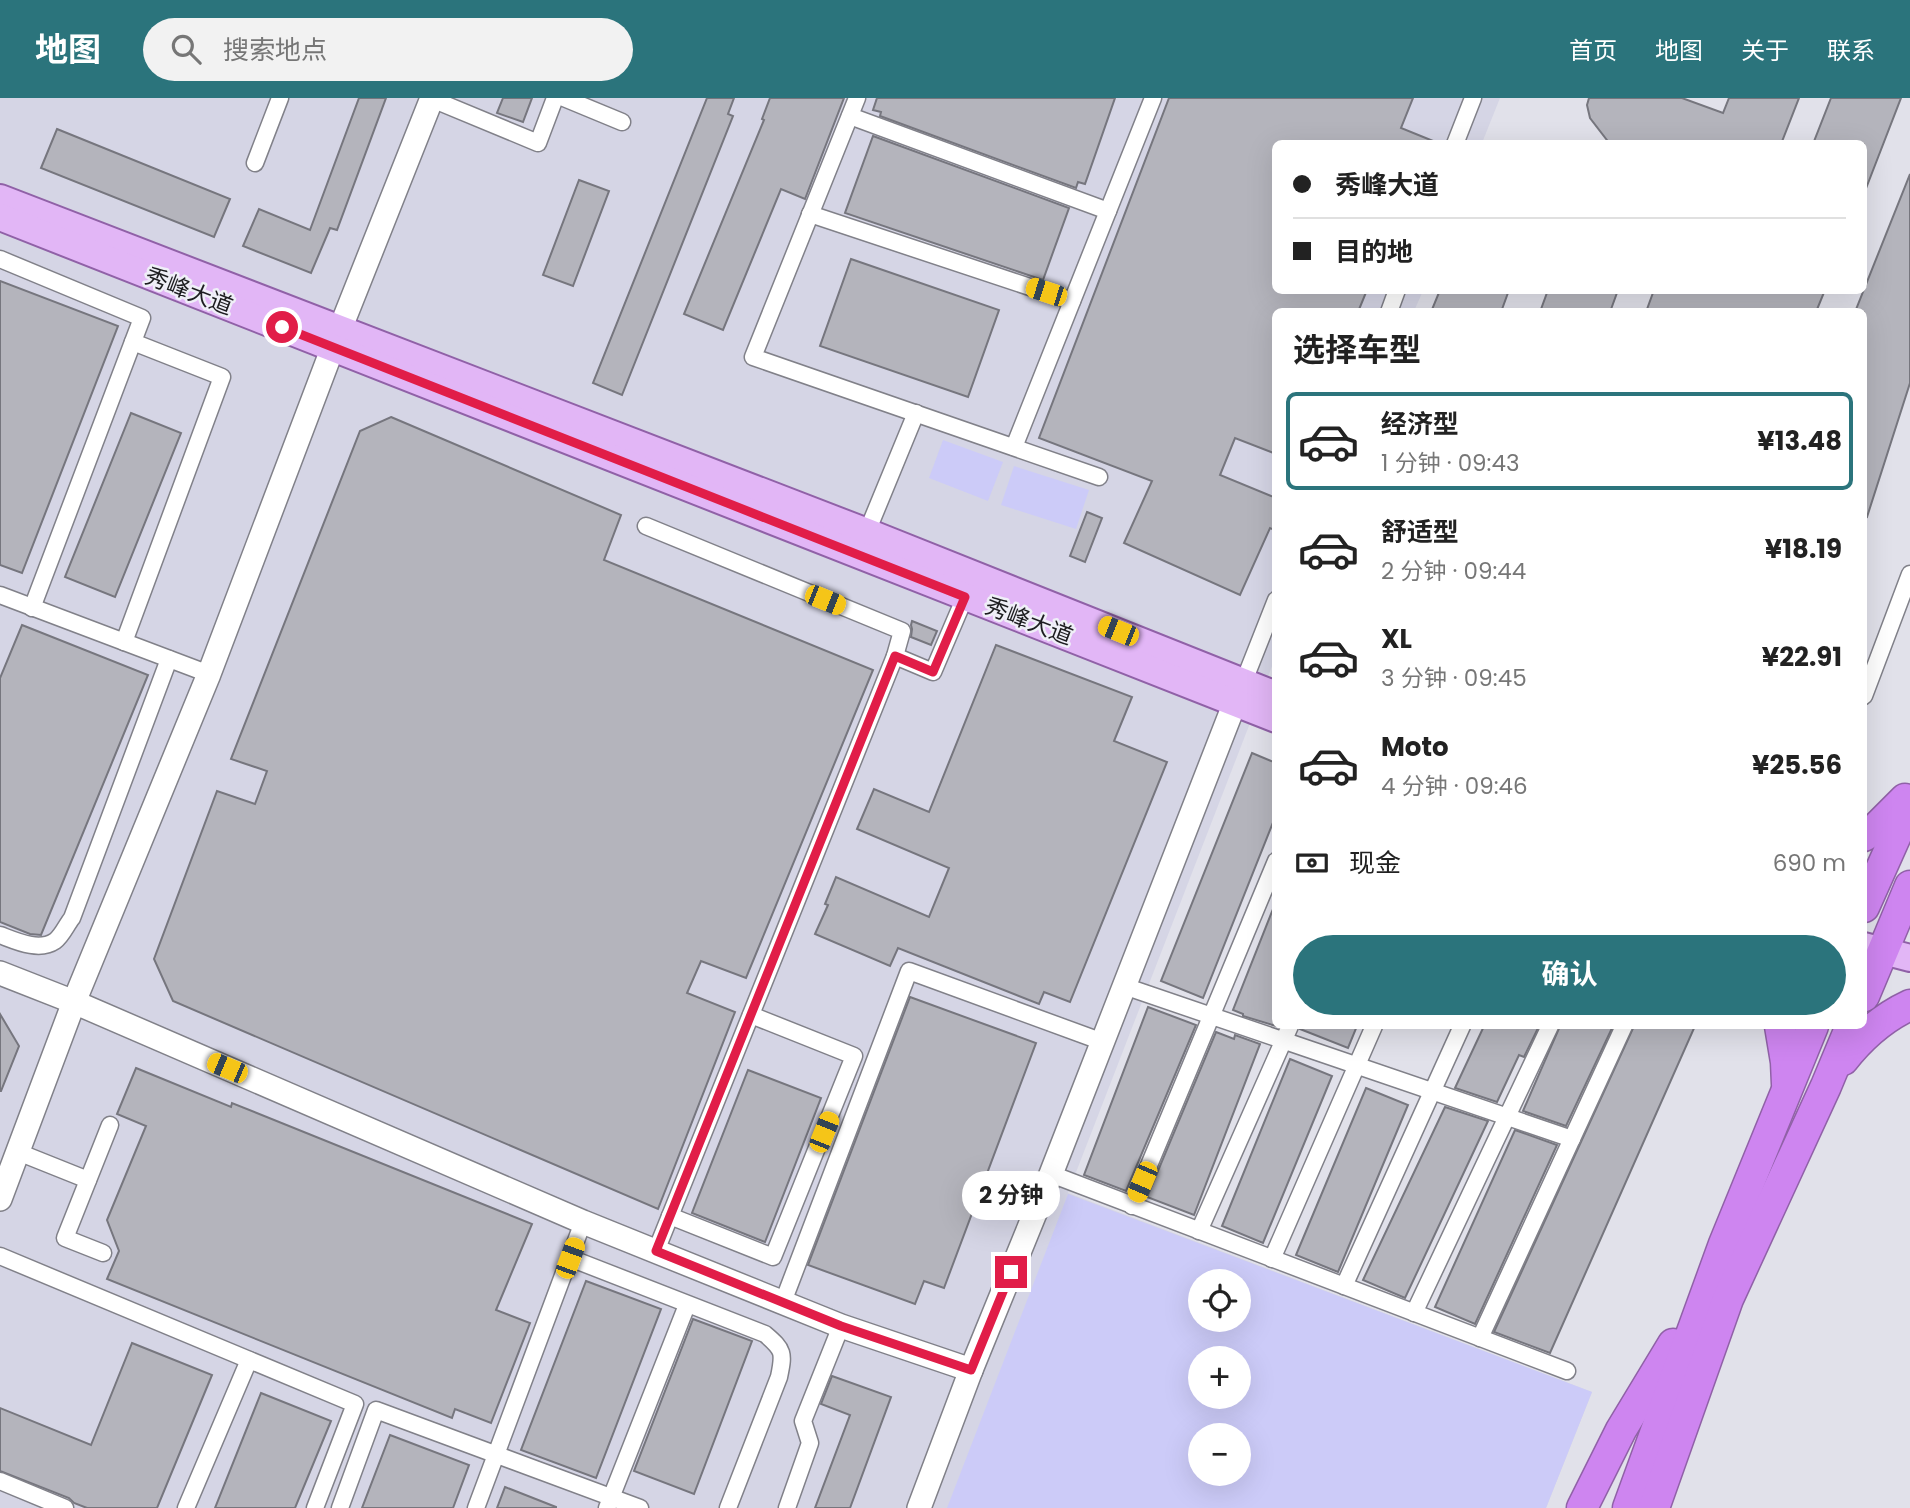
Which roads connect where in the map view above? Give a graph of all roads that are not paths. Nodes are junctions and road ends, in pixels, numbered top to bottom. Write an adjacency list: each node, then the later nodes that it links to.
1 (280, 98): 11 (street)
2 (432, 98): 3 (street); 18 (street)
3 (555, 98)
4 (564, 98): 9 (street)
5 (857, 98): 8 (street)
6 (1153, 98): 13 (street)
7 (1473, 98): 10 (street)
8 (850, 116): 13 (street); 14 (street)
9 (622, 122)
10 (1457, 140)
11 (255, 163)
12 (0, 198): 18 (main road, 秀峰大道)
13 (1108, 211): 17 (street)
14 (810, 214): 17 (street); 20 (street)
15 (0, 217): 18 (main road, 秀峰大道)
16 (0, 259): 19 (street)
17 (1072, 301): 21 (street)
18 (337, 338): 24 (main road, 秀峰大道); 26 (main road, 秀峰大道); 33 (street)
19 (134, 342): 28 (street); 30 (street)
20 (916, 413): 21 (street); 24 (street)
21 (1014, 447): 22 (street)
22 (1099, 477)
23 (646, 526): 31 (street)
24 (867, 532): 35 (main road, 秀峰大道)
25 (1910, 574): 34 (street)
26 (965, 597): 31 (street); 35 (main road, 秀峰大道)
27 (1, 600): 28 (street)
28 (32, 608): 30 (street)
29 (1272, 610): 35 (street)
30 (124, 642): 32 (street)
31 (895, 656): 53 (street)
32 (169, 659): 33 (street); 46 (street)
33 (209, 674): 51 (street)
34 (1867, 688)
35 (1239, 692): 36 (main road, 秀峰大道); 37 (main road, 秀峰大道); 49 (street)
36 (1272, 695)
37 (1272, 716)
38 (1910, 793): 40 (highway)
39 (1910, 804): 43 (highway)
40 (1867, 834)
41 (1272, 871): 54 (street)
42 (1910, 886): 45 (highway)
43 (1867, 902)
44 (1867, 910): 45 (main road)
45 (1903, 922): 47 (highway)
46 (0, 935)
47 (1885, 952): 50 (highway)
48 (0, 972): 51 (street)
49 (1125, 986): 54 (street); 63 (street)
50 (1867, 990)
51 (74, 1002): 71 (street); 77 (street)
52 (1910, 1004): 66 (highway)
53 (751, 1015): 76 (street); 76 (street)
54 (1212, 1016): 62 (street); 75 (street)
55 (1373, 1029): 64 (street)
56 (1461, 1029): 67 (street)
57 (1549, 1029): 68 (street)
58 (1623, 1029): 70 (street)
59 (1780, 1029): 65 (highway)
60 (1813, 1029): 65 (highway)
61 (1850, 1029): 66 (highway)
62 (1286, 1033): 64 (street); 78 (street)
63 (1102, 1042): 72 (street); 86 (street)
64 (1357, 1066): 67 (street); 83 (street)
65 (1787, 1086): 85 (highway)
66 (1826, 1086): 108 (highway)
67 (1433, 1091): 68 (street); 84 (street)
68 (1507, 1117): 70 (street); 88 (street)
69 (110, 1125): 73 (street)
70 (1572, 1139): 90 (street)
71 (18, 1153): 73 (street); 74 (street)
72 (1051, 1174): 75 (street); 92 (street)
73 (88, 1180): 80 (street)
74 (0, 1199)
75 (1132, 1206): 78 (street)
76 (670, 1216): 79 (street)
77 (583, 1222): 79 (street); 82 (street)
78 (1199, 1231): 83 (street)
79 (656, 1251): 86 (street)
80 (103, 1253)
81 (0, 1256): 91 (street)
82 (570, 1258): 87 (street); 94 (street)
83 (1272, 1259): 84 (street)
84 (1344, 1286): 88 (street)
85 (1706, 1290): 106 (highway); 107 (highway)
86 (783, 1302): 89 (street)
87 (687, 1305): 96 (street); 103 (street)
88 (1414, 1313): 90 (street)
89 (841, 1326): 92 (street); 104 (street)
90 (1480, 1338): 93 (street)
91 (249, 1360): 98 (street); 99 (street)
92 (971, 1370): 105 (street)
93 (1567, 1371)
94 (496, 1454): 96 (street); 100 (street); 101 (street)
95 (0, 1481): 97 (street)
96 (609, 1503): 102 (street)
97 (65, 1508)
98 (186, 1508)
99 (315, 1508)
100 (340, 1508)
101 (476, 1508)
102 (640, 1508)
103 (728, 1508)
104 (787, 1508)
105 (919, 1508)
106 (1582, 1508)
107 (1628, 1508)
108 (1654, 1508)

